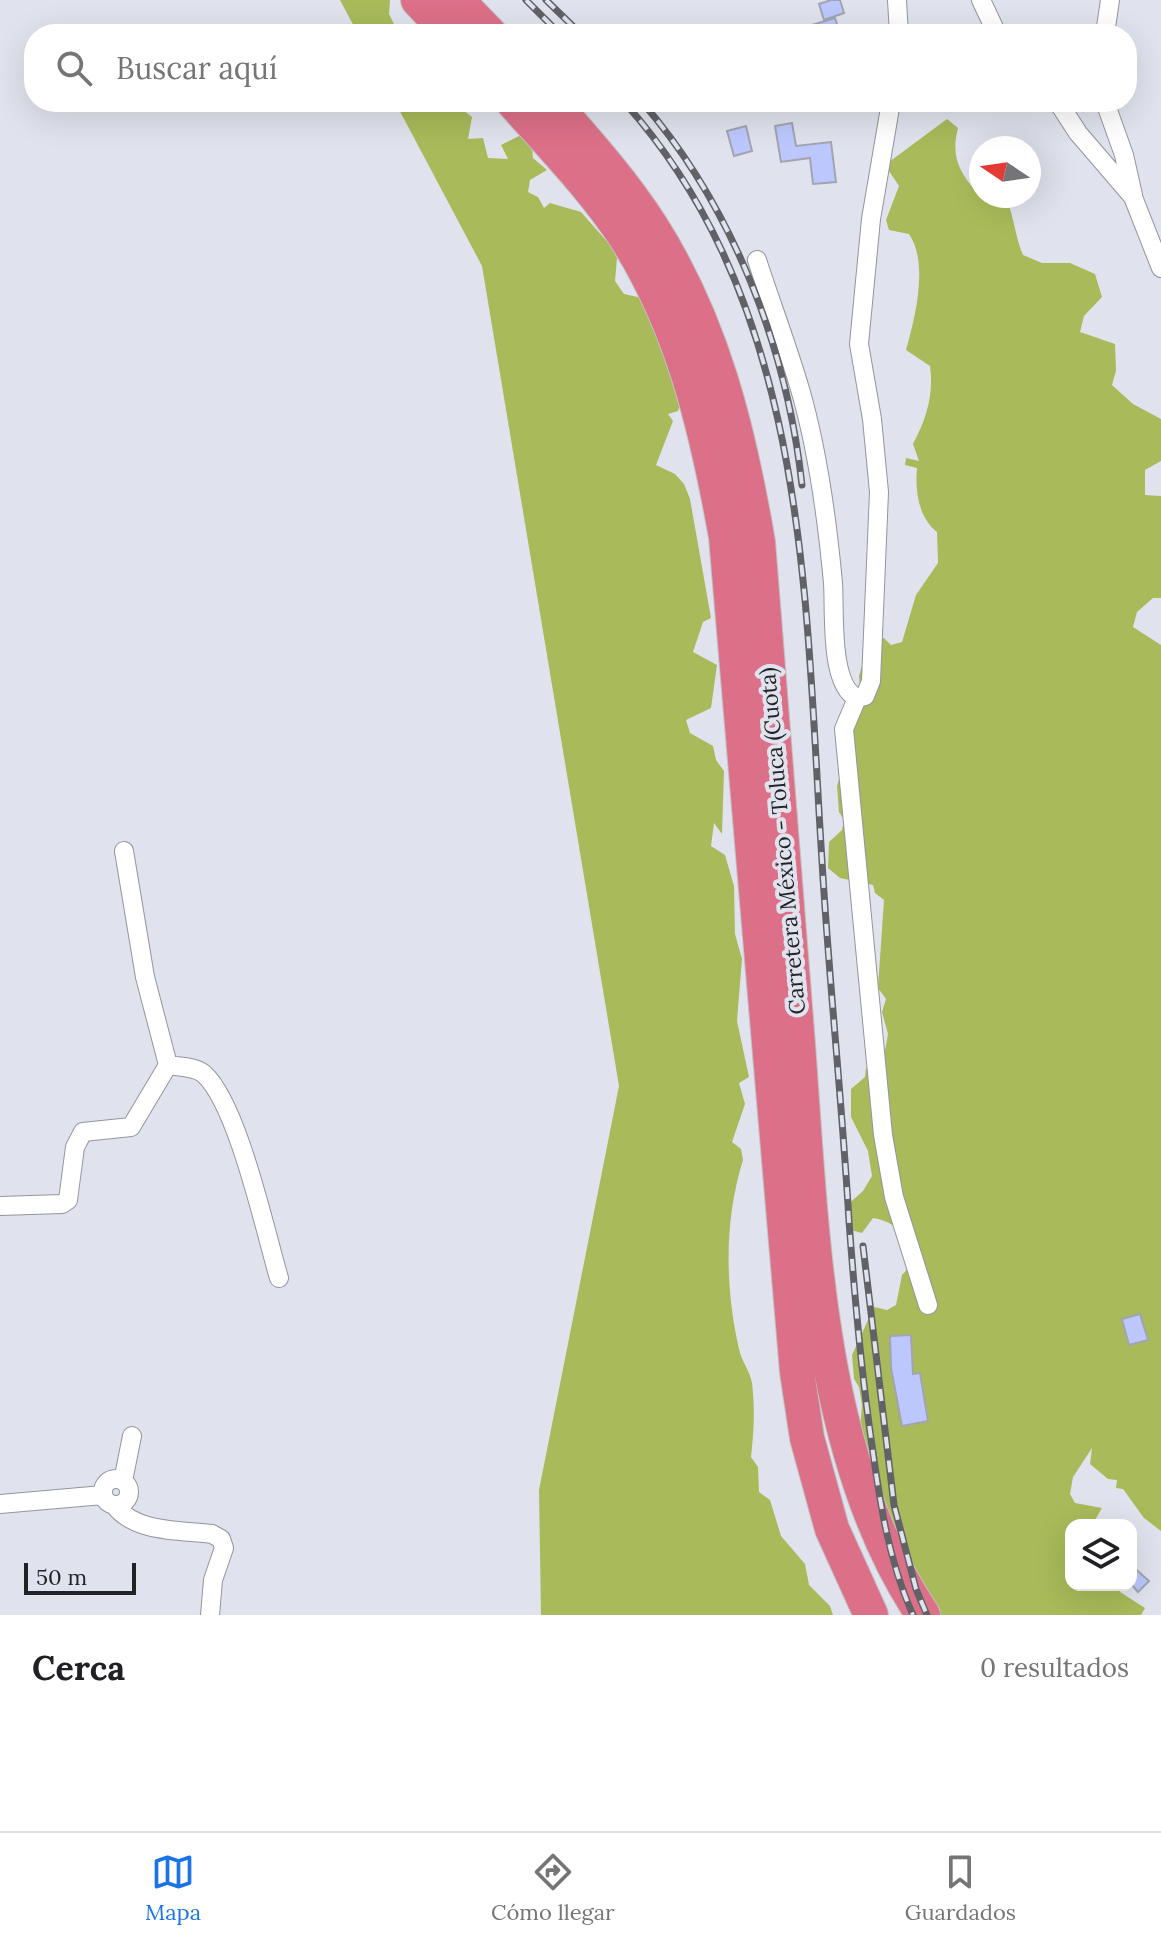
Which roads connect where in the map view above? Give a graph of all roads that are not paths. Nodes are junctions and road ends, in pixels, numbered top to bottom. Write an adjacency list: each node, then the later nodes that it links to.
1 (418, 0): 6 (highway)
2 (457, 0): 7 (highway)
3 (897, 0): 8 (street)
4 (981, 0): 9 (street)
5 (1110, 0): 10 (street)
6 (441, 24)
7 (480, 24)
8 (898, 24)
9 (992, 24)
10 (1106, 24)
11 (522, 112): 29 (highway, Carretera México - Toluca (Cuota))
12 (561, 112): 30 (highway, Carretera México - Toluca (Cuota))
13 (889, 112): 19 (street)
14 (1064, 112): 16 (street)
15 (1109, 112): 16 (street)
16 (1133, 197): 18 (street)
17 (757, 260): 19 (street)
18 (1161, 268)
19 (857, 698): 24 (street)
20 (124, 851): 21 (street)
21 (168, 1065): 22 (street); 23 (street)
22 (0, 1206)
23 (279, 1278)
24 (928, 1305)
25 (132, 1436): 26 (street)
26 (109, 1501): 27 (street); 28 (street)
27 (0, 1504)
28 (210, 1615)
29 (871, 1615)
30 (923, 1615)

